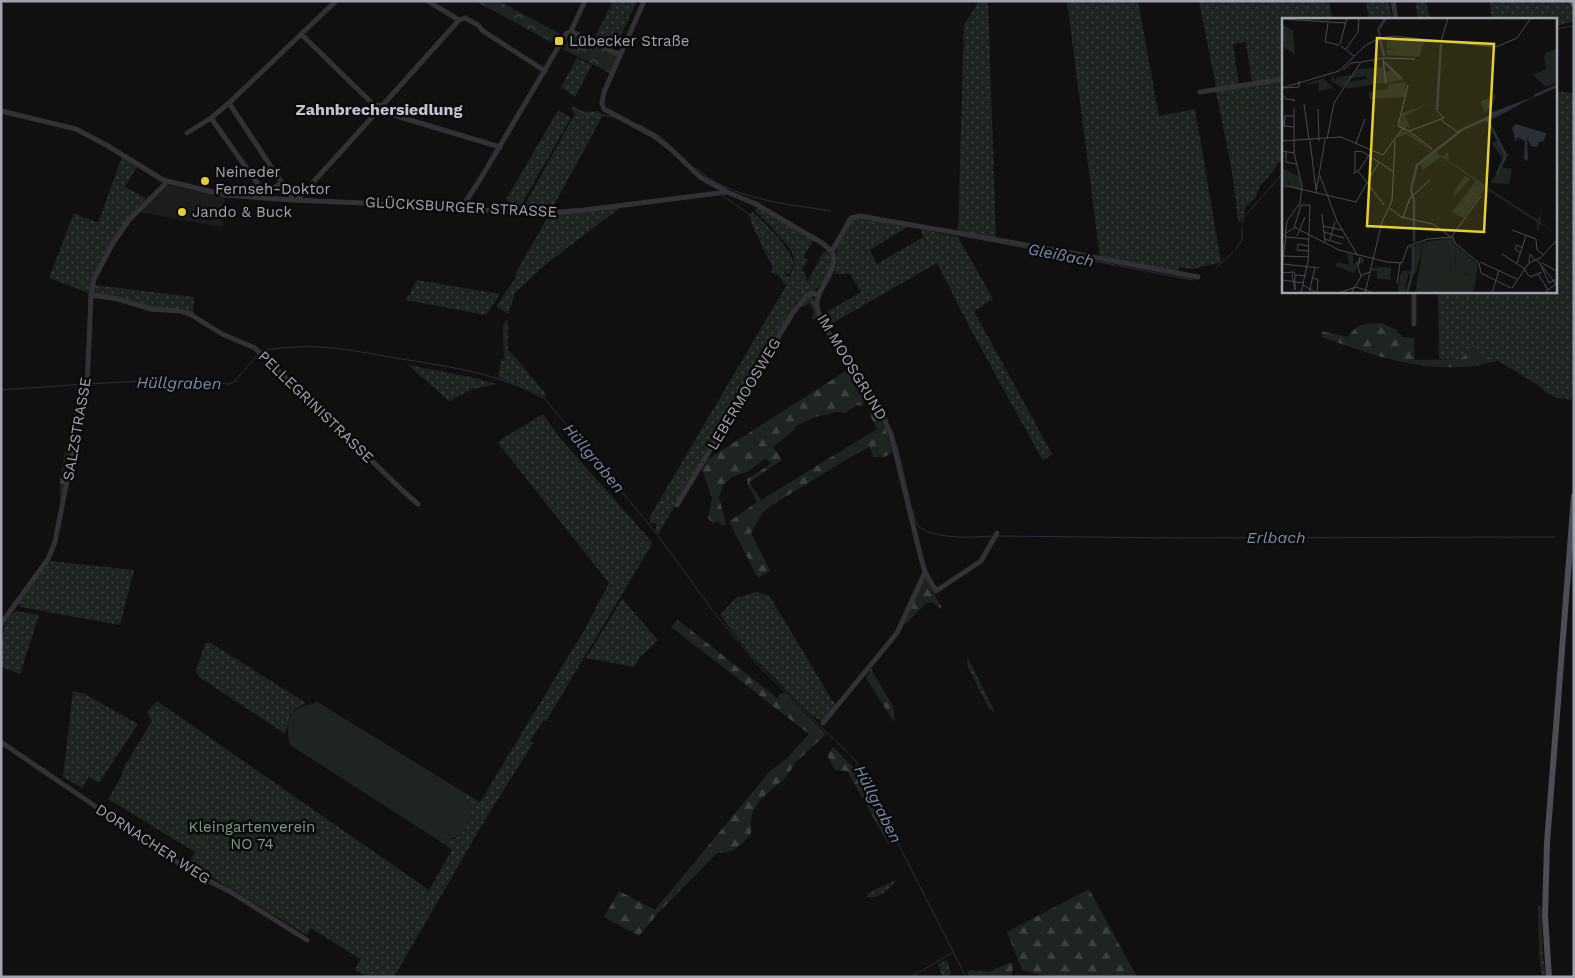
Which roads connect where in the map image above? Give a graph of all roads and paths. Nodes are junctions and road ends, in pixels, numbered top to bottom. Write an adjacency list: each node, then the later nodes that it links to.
1 (336, 1): 11 (street)
2 (428, 1): 9 (street)
3 (585, 1): 10 (street)
4 (644, 1): 12 (street)
5 (1393, 1): 8 (street)
6 (1572, 1): 7 (main road)
7 (1574, 5)
8 (1396, 18)
9 (459, 20): 13 (street); 18 (street)
10 (571, 31): 12 (street); 13 (street)
11 (301, 34): 16 (street); 17 (street)
12 (620, 53): 26 (street)
13 (545, 70): 23 (street)
14 (1282, 79): 15 (street)
15 (1200, 92)
16 (229, 103): 21 (street); 25 (street)
17 (375, 106): 18 (street); 20 (street)
18 (382, 109): 20 (street); 23 (street)
19 (1, 111): 24 (street, GLÜCKSBURGER STRASSE)
20 (376, 114): 28 (street)
21 (211, 118): 22 (street); 27 (street)
22 (186, 133)
23 (500, 147): 29 (street)
24 (166, 182): 27 (street, GLÜCKSBURGER STRASSE); 34 (street, SALZSTRASSE)
25 (283, 184): 27 (street); 28 (street)
26 (727, 192): 29 (street, GLÜCKSBURGER STRASSE); 30 (street)
27 (265, 196): 28 (street, GLÜCKSBURGER STRASSE)
28 (295, 200): 29 (street, GLÜCKSBURGER STRASSE)
29 (463, 204)
30 (832, 251): 31 (street); 33 (street, IM MOOSGRUND)
31 (1198, 277)
32 (1414, 292): 35 (street)
33 (819, 295): 38 (street, LEBERMOOSWEG); 42 (street, IM MOOSGRUND)
34 (91, 296): 37 (street, PELLEGRINISTRASSE); 43 (street, SALZSTRASSE)
35 (1414, 324)
36 (1574, 496): 39 (main road)
37 (418, 504)
38 (677, 505)
39 (1572, 533): 41 (main road)
40 (997, 534): 42 (street, IM MOOSGRUND)
41 (1572, 551): 47 (main road)
42 (925, 572): 44 (street)
43 (1, 624)
44 (823, 723)
45 (1, 742): 46 (street, DORNACHER WEG)
46 (307, 940)
47 (1549, 977)

